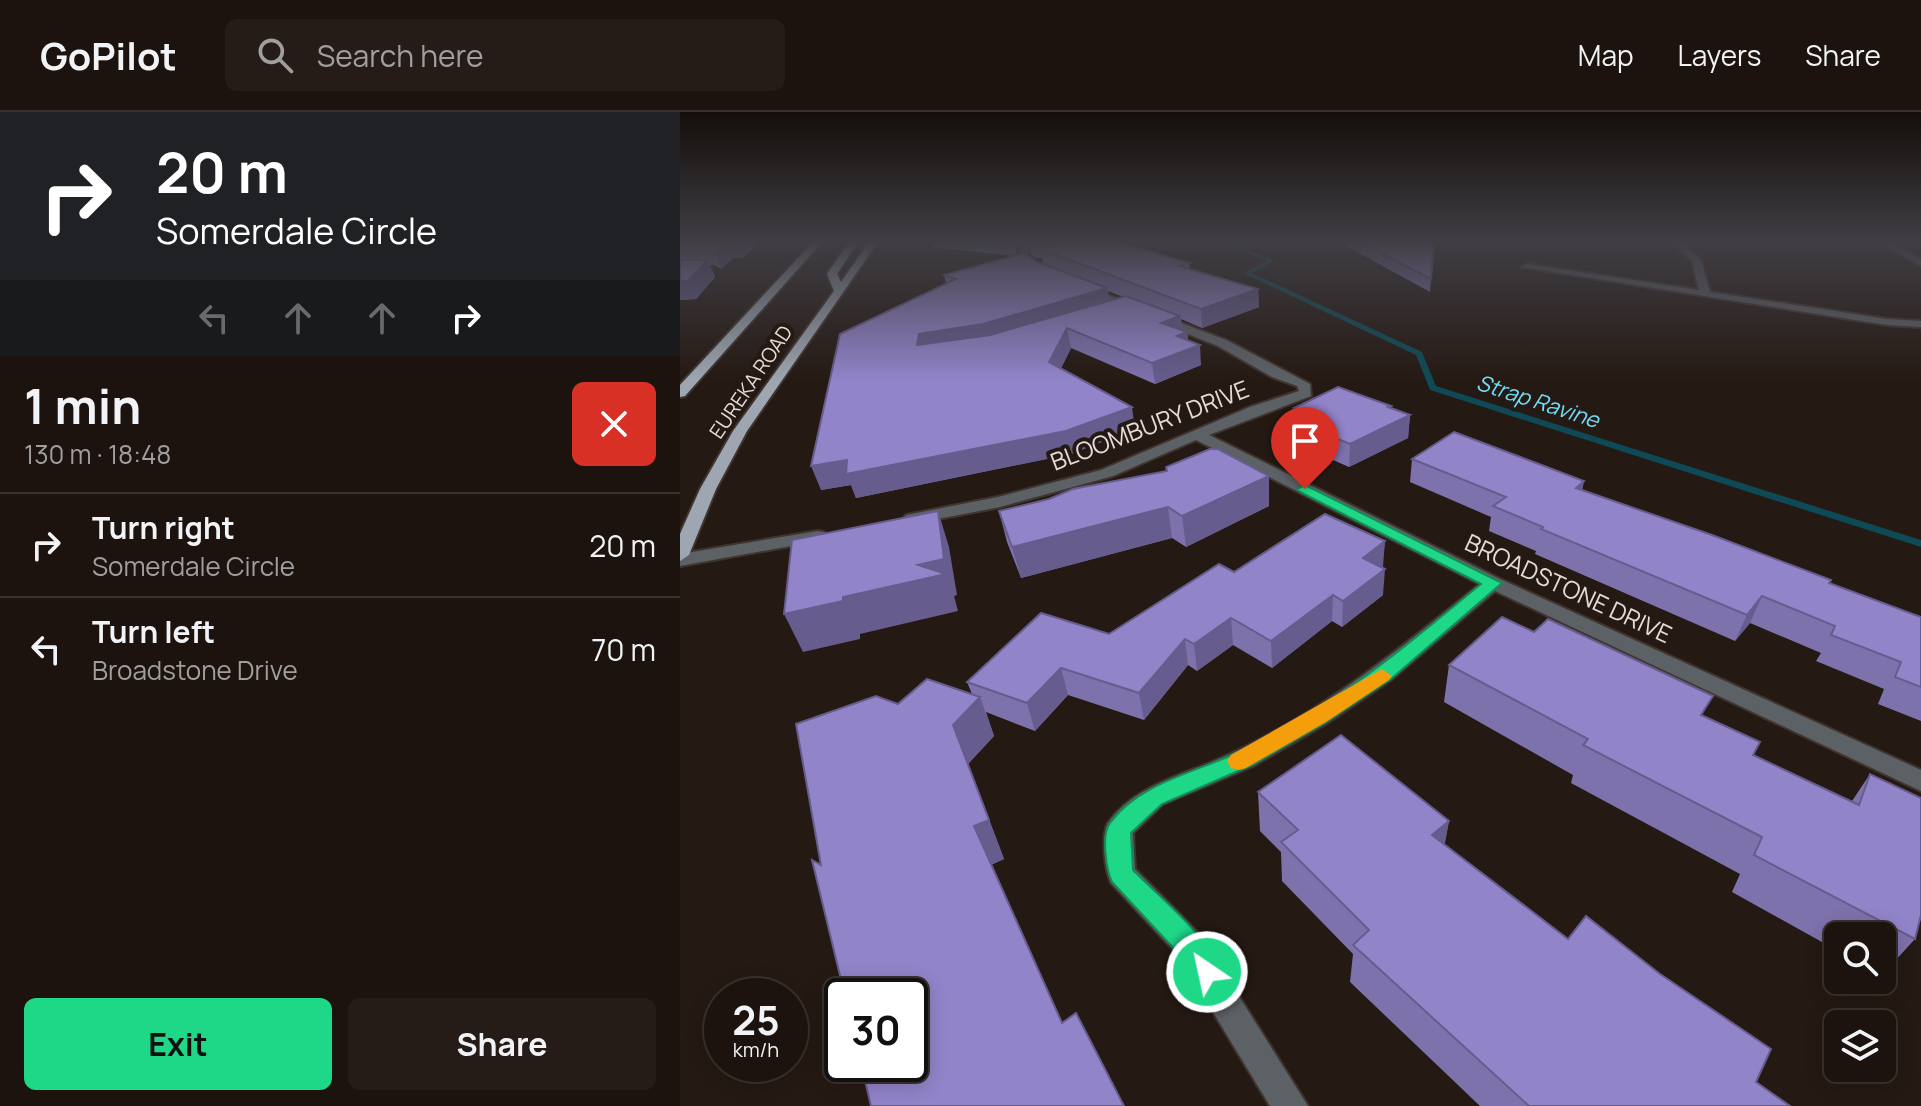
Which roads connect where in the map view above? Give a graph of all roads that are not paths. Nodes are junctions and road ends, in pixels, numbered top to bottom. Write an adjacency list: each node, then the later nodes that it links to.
1 (776, 288): 10 (main road, EUREKA ROAD)
2 (1082, 288): 7 (street)
3 (1668, 288): 6 (street)
4 (1704, 288): 6 (street)
5 (839, 290): 14 (main road, EUREKA ROAD)
6 (1705, 294): 9 (street)
7 (1129, 307): 8 (street); 11 (street, BLOOMBURY DRIVE)
8 (1101, 315)
9 (1921, 324)
10 (680, 393)
11 (1197, 435): 12 (street, BLOOMBURY DRIVE); 15 (street, BROADSTONE DRIVE)
12 (899, 521)
13 (831, 533): 14 (street)
14 (680, 558)
15 (1493, 583): 16 (street, BROADSTONE DRIVE); 17 (street)
16 (1921, 781)
17 (1290, 1106)

